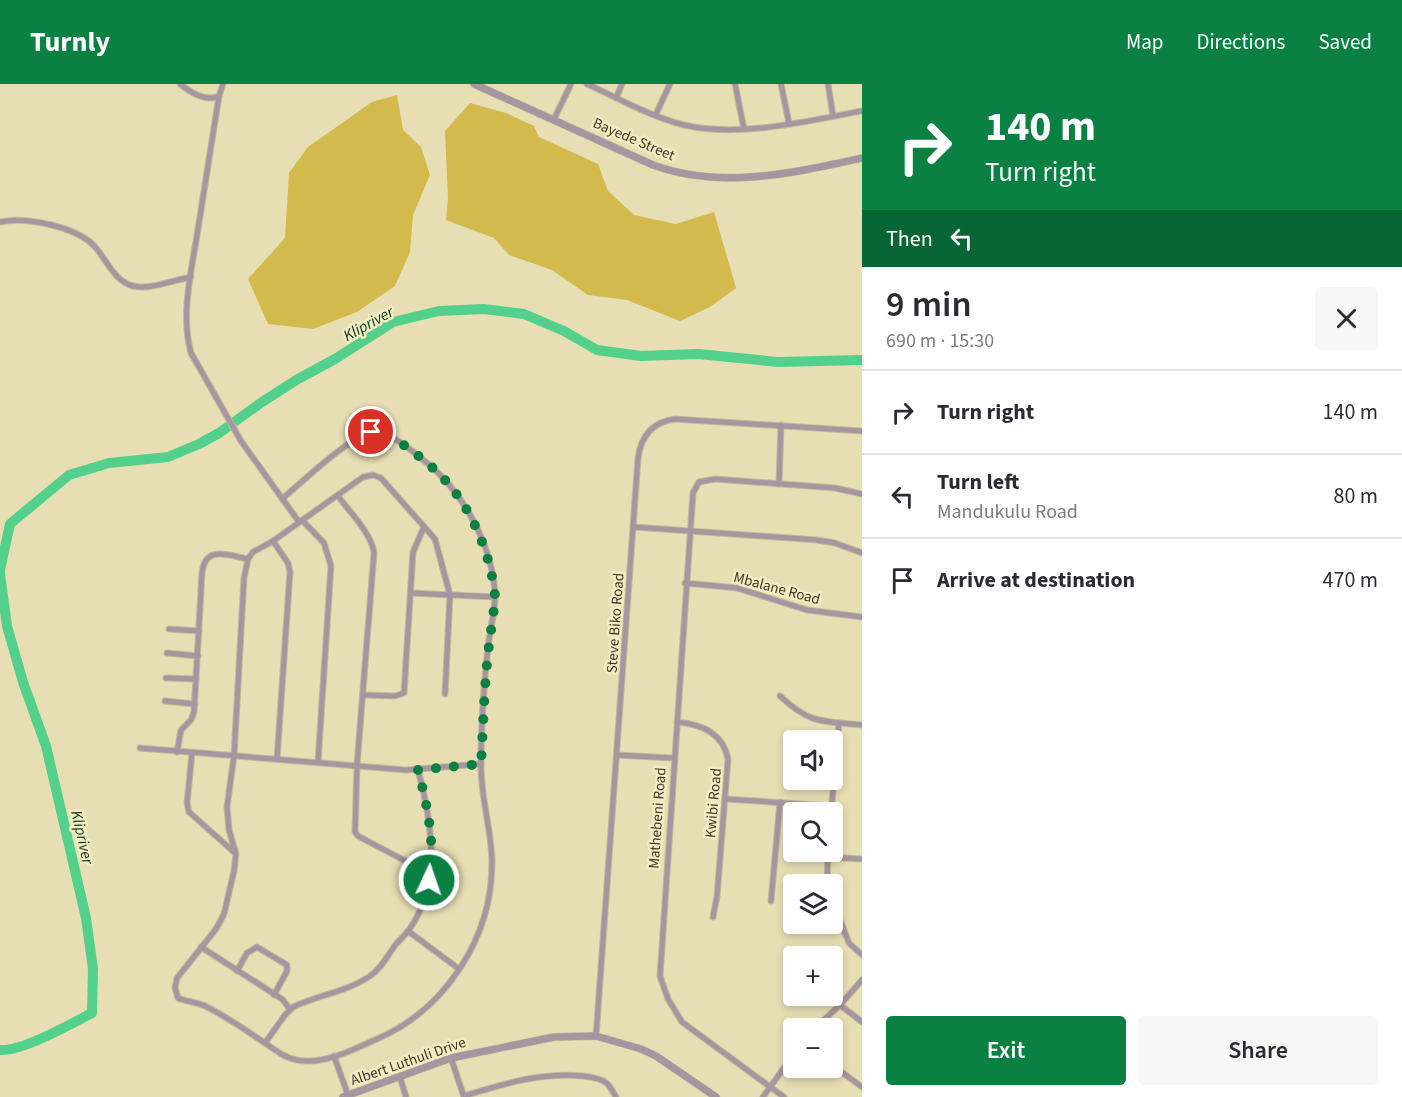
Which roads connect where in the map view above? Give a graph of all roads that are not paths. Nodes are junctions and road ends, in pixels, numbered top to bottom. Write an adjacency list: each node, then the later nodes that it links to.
1 (180, 84): 11 (street)
2 (223, 84): 11 (street)
3 (474, 84): 16 (street, Bayede Street)
4 (571, 84): 16 (street)
5 (587, 84): 12 (street)
6 (622, 84): 12 (street)
7 (670, 84): 14 (street)
8 (735, 84): 18 (street)
9 (781, 84): 17 (street)
10 (828, 84): 15 (street)
11 (219, 96): 21 (street)
12 (616, 98): 14 (street)
13 (862, 111): 15 (street)
14 (656, 114): 18 (street)
15 (834, 116): 17 (street)
16 (554, 119): 19 (street, Bayede Street)
17 (789, 123): 18 (street)
18 (744, 129)
19 (862, 158)
20 (0, 222): 21 (street)
21 (191, 277): 27 (street)
22 (781, 425): 23 (street, Steve Biko Road); 24 (street); 30 (street, Steve Biko Road)
23 (862, 431)
24 (779, 484): 25 (street); 31 (street, Mathebeni Road)
25 (862, 494)
26 (338, 496): 28 (street); 29 (street); 47 (street)
27 (282, 499): 28 (street); 38 (street)
28 (300, 521): 32 (street); 61 (street)
29 (424, 527): 36 (street); 37 (street)
30 (633, 527): 31 (street); 57 (street, Steve Biko Road)
31 (690, 529): 33 (street); 35 (street, Mathebeni Road)
32 (273, 541): 34 (street); 60 (street)
33 (862, 553)
34 (248, 559): 41 (street); 58 (street)
35 (686, 583): 39 (street, Mbalane Road); 51 (street, Mathebeni Road)
36 (411, 592): 37 (street); 47 (street)
37 (450, 595): 38 (street); 46 (street)
38 (495, 597): 62 (street)
39 (862, 617)
40 (169, 629): 41 (street)
41 (199, 630): 43 (street)
42 (167, 653): 43 (street)
43 (198, 656): 45 (street)
44 (166, 678): 45 (street)
45 (196, 679): 50 (street)
46 (445, 694)
47 (363, 695): 63 (street)
48 (780, 696): 52 (street)
49 (165, 700): 50 (street)
50 (195, 704): 55 (street)
51 (677, 722): 59 (street, Mathebeni Road); 65 (street, Kwibi Road)
52 (839, 723): 53 (street); 68 (street)
53 (862, 725)
54 (140, 748): 55 (street)
55 (177, 752): 56 (street)
56 (192, 753): 58 (street); 69 (street)
57 (617, 754): 59 (street); 89 (street, Steve Biko Road)
58 (234, 756): 60 (street); 69 (street)
59 (674, 758): 96 (street, Mathebeni Road)
60 (277, 759): 61 (street)
61 (318, 762): 63 (street)
62 (481, 764): 64 (street); 79 (street)
63 (357, 765): 64 (street); 72 (street)
64 (418, 770): 72 (street)
65 (726, 799): 66 (street); 74 (street, Kwibi Road)
66 (780, 802): 67 (street); 73 (street)
67 (783, 802)
68 (831, 802)
69 (236, 854): 77 (street)
70 (843, 857): 71 (street)
71 (862, 859)
72 (430, 874): 76 (street)
73 (771, 901)
74 (713, 917)
75 (843, 927): 78 (street)
76 (408, 931): 79 (street); 86 (street)
77 (201, 947): 80 (street); 90 (street)
78 (862, 955)
79 (459, 969): 91 (street)
80 (237, 971): 82 (street); 82 (street)
81 (862, 980): 83 (street)
82 (274, 995): 86 (street)
83 (843, 1002)
84 (839, 1006): 87 (street)
85 (841, 1006): 88 (street)
86 (290, 1009): 90 (street)
87 (826, 1018)
88 (862, 1022)
89 (596, 1036): 92 (street, Albert Luthuli Drive); 102 (street, Albert Luthuli Drive)
90 (266, 1043): 91 (street)
91 (334, 1056): 98 (street)
92 (451, 1058): 95 (street, Albert Luthuli Drive); 99 (street)
93 (783, 1069): 96 (street)
94 (843, 1073): 97 (street)
95 (400, 1077): 98 (street, Albert Luthuli Drive); 100 (street)
96 (770, 1086): 103 (street); 104 (street, Mathebeni Road)
97 (862, 1087)
98 (345, 1096)
99 (464, 1096): 101 (street)
100 (406, 1097)
101 (616, 1097)
102 (716, 1097)
103 (763, 1097)
104 (784, 1097)

